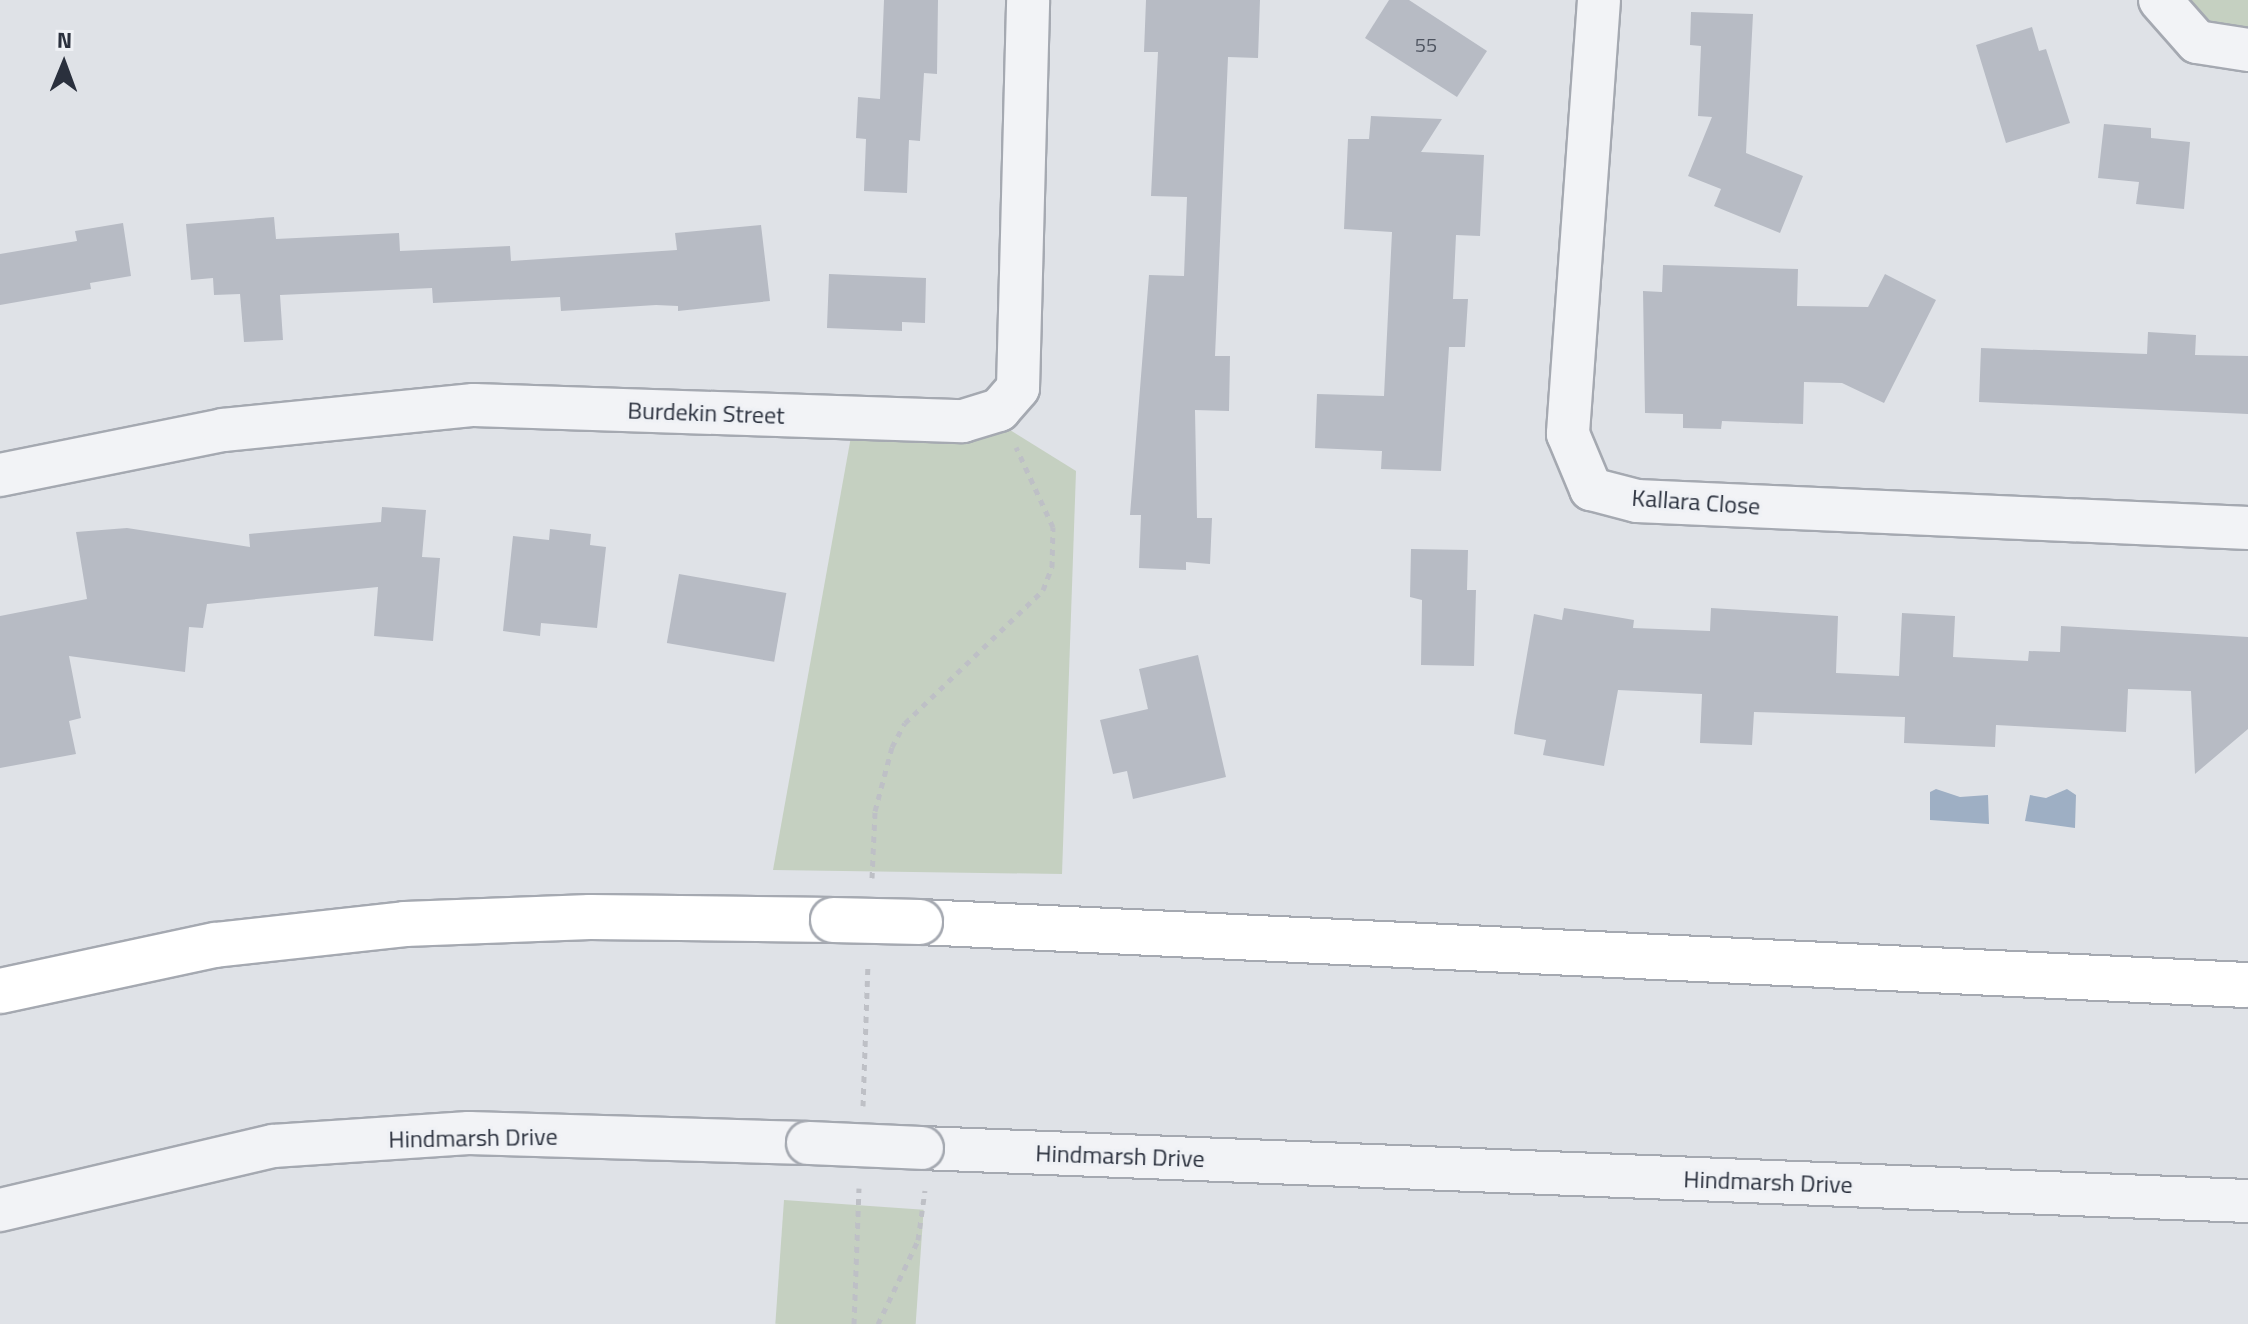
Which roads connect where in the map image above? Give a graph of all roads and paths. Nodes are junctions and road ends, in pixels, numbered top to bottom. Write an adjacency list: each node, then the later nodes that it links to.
1 (1028, 0): 5 (street)
2 (1599, 0): 7 (street, Kallara Close)
3 (2160, 0): 4 (street)
4 (2248, 50)
5 (999, 410): 6 (street, Burdekin Street); 8 (path)
6 (0, 475)
7 (2248, 528)
8 (871, 888)
9 (869, 957): 12 (path)
10 (2248, 985): 11 (main road, bridge)
11 (0, 991)
12 (862, 1120)
13 (924, 1163): 15 (street, Hindmarsh Drive); 16 (street, Hindmarsh Drive, bridge); 18 (path)
14 (859, 1179): 17 (path)
15 (2248, 1201)
16 (0, 1210)
17 (854, 1324)
18 (878, 1324)

